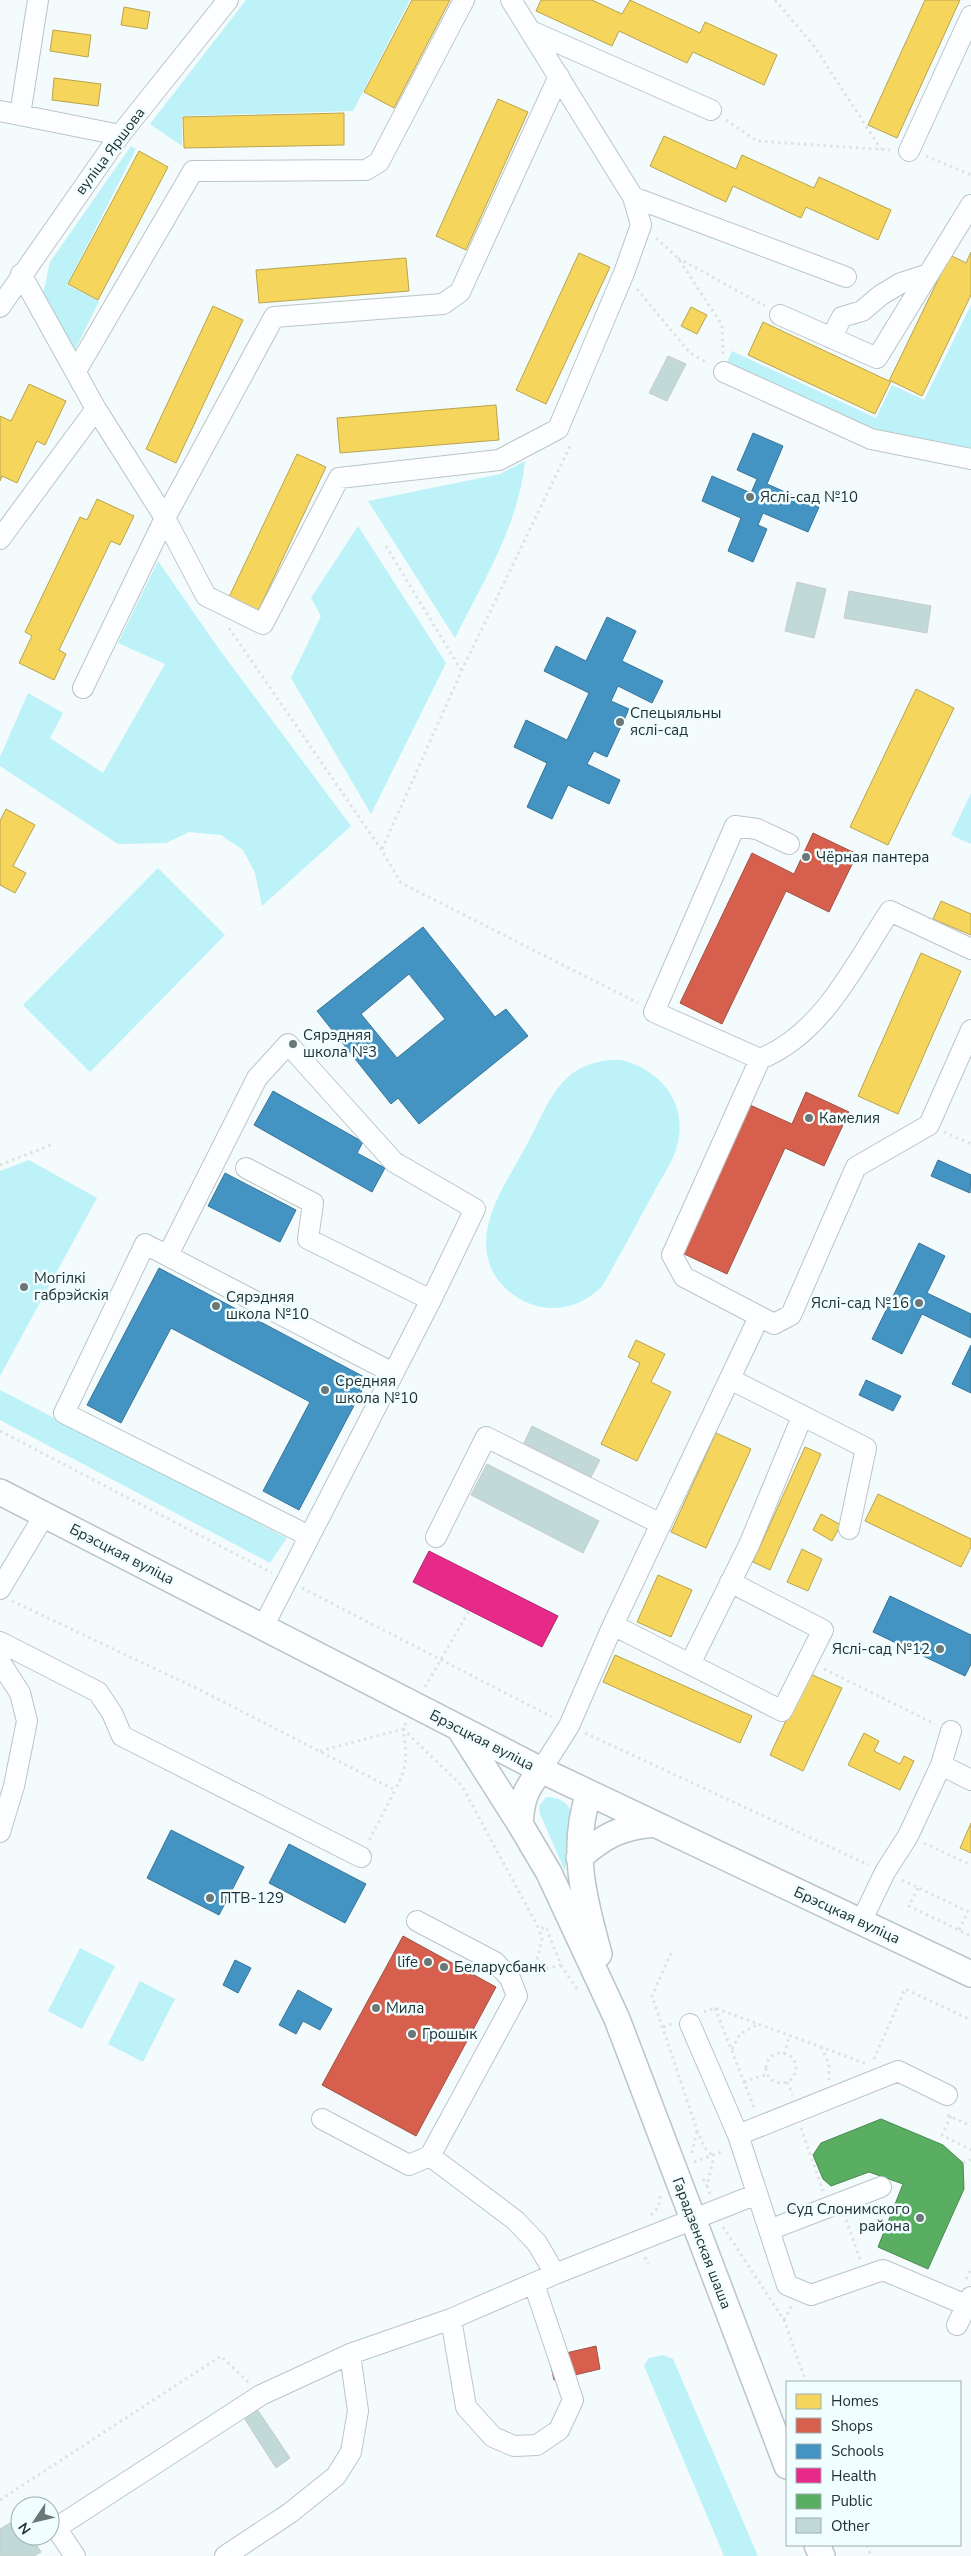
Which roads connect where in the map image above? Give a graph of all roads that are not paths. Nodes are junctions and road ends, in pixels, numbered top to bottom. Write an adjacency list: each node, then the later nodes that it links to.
1 (38, 0): 10 (street)
2 (228, 0): 11 (street, вуліца Яршова)
3 (464, 0): 21 (street)
4 (515, 2): 6 (street)
5 (971, 16): 12 (street)
6 (532, 31): 7 (street); 8 (street)
7 (559, 76): 13 (street); 25 (street)
8 (711, 110)
9 (0, 111): 10 (street)
10 (20, 115): 11 (street)
11 (120, 135): 15 (street, вуліца Яршова)
12 (908, 151)
13 (634, 197): 17 (street); 25 (street)
14 (971, 205): 16 (street)
15 (22, 274): 18 (street, вуліца Яршова); 21 (street)
16 (929, 274): 20 (street); 20 (street)
17 (846, 277)
18 (0, 307)
19 (780, 315): 20 (street)
20 (831, 338)
21 (76, 371): 23 (street)
22 (724, 372): 24 (street)
23 (96, 409): 25 (street); 26 (street)
24 (971, 459)
25 (165, 518): 27 (street)
26 (0, 539)
27 (83, 688)
28 (790, 844): 31 (street)
29 (971, 949): 31 (street)
30 (971, 1030): 35 (street)
31 (760, 1059): 35 (street)
32 (246, 1168): 34 (street)
33 (168, 1256): 34 (street); 36 (street); 43 (street)
34 (431, 1300): 36 (street)
35 (759, 1317): 37 (street)
36 (393, 1373): 43 (street)
37 (730, 1379): 38 (street); 41 (street)
38 (802, 1417): 42 (street); 45 (street)
39 (0, 1492): 40 (main road, Брэсцкая вуліца)
40 (45, 1514): 46 (street); 48 (main road, Брэсцкая вуліца)
41 (661, 1524): 44 (street); 47 (street)
42 (850, 1529)
43 (308, 1536): 48 (street)
44 (436, 1537)
45 (730, 1582): 51 (street); 51 (street)
46 (4, 1594)
47 (613, 1625): 51 (street); 55 (street)
48 (263, 1627): 52 (main road, Брэсцкая вуліца)
49 (0, 1642): 61 (street)
50 (0, 1662): 60 (street)
51 (690, 1664)
52 (458, 1728): 55 (main road, Брэсцкая вуліца); 58 (main road, Гарадзенская шаша)
53 (951, 1732): 54 (street)
54 (940, 1765): 56 (street); 64 (street)
55 (541, 1770): 57 (main road, Брэсцкая вуліца); 58 (main road)
56 (971, 1780)
57 (589, 1793): 59 (main road, Брэсцкая вуліца); 62 (main road, Гарадзенская шаша)
58 (520, 1824): 66 (main road, Гарадзенская шаша)
59 (655, 1824): 62 (main road); 64 (main road, Брэсцкая вуліца)
60 (0, 1832)
61 (361, 1857)
62 (579, 1858): 66 (main road, Гарадзенская шаша)
63 (417, 1921): 71 (street)
64 (860, 1922): 65 (main road, Брэсцкая вуліца)
65 (971, 1974)
66 (617, 2019): 74 (main road, Гарадзенская шаша)
67 (689, 2020): 70 (street)
68 (944, 2104): 70 (street)
69 (322, 2119): 71 (street)
70 (738, 2134): 73 (street)
71 (430, 2156): 76 (street)
72 (881, 2187): 75 (street)
73 (757, 2194): 74 (street); 75 (street)
74 (693, 2219): 76 (street); 82 (main road, Гарадзенская шаша)
75 (769, 2230): 78 (street)
76 (555, 2274): 77 (street)
77 (534, 2284): 79 (street); 79 (street)
78 (970, 2303): 80 (street)
79 (451, 2319): 81 (street)
80 (957, 2325)
81 (350, 2354): 83 (street); 84 (street)
82 (786, 2463)
83 (75, 2556)
84 (225, 2556)

